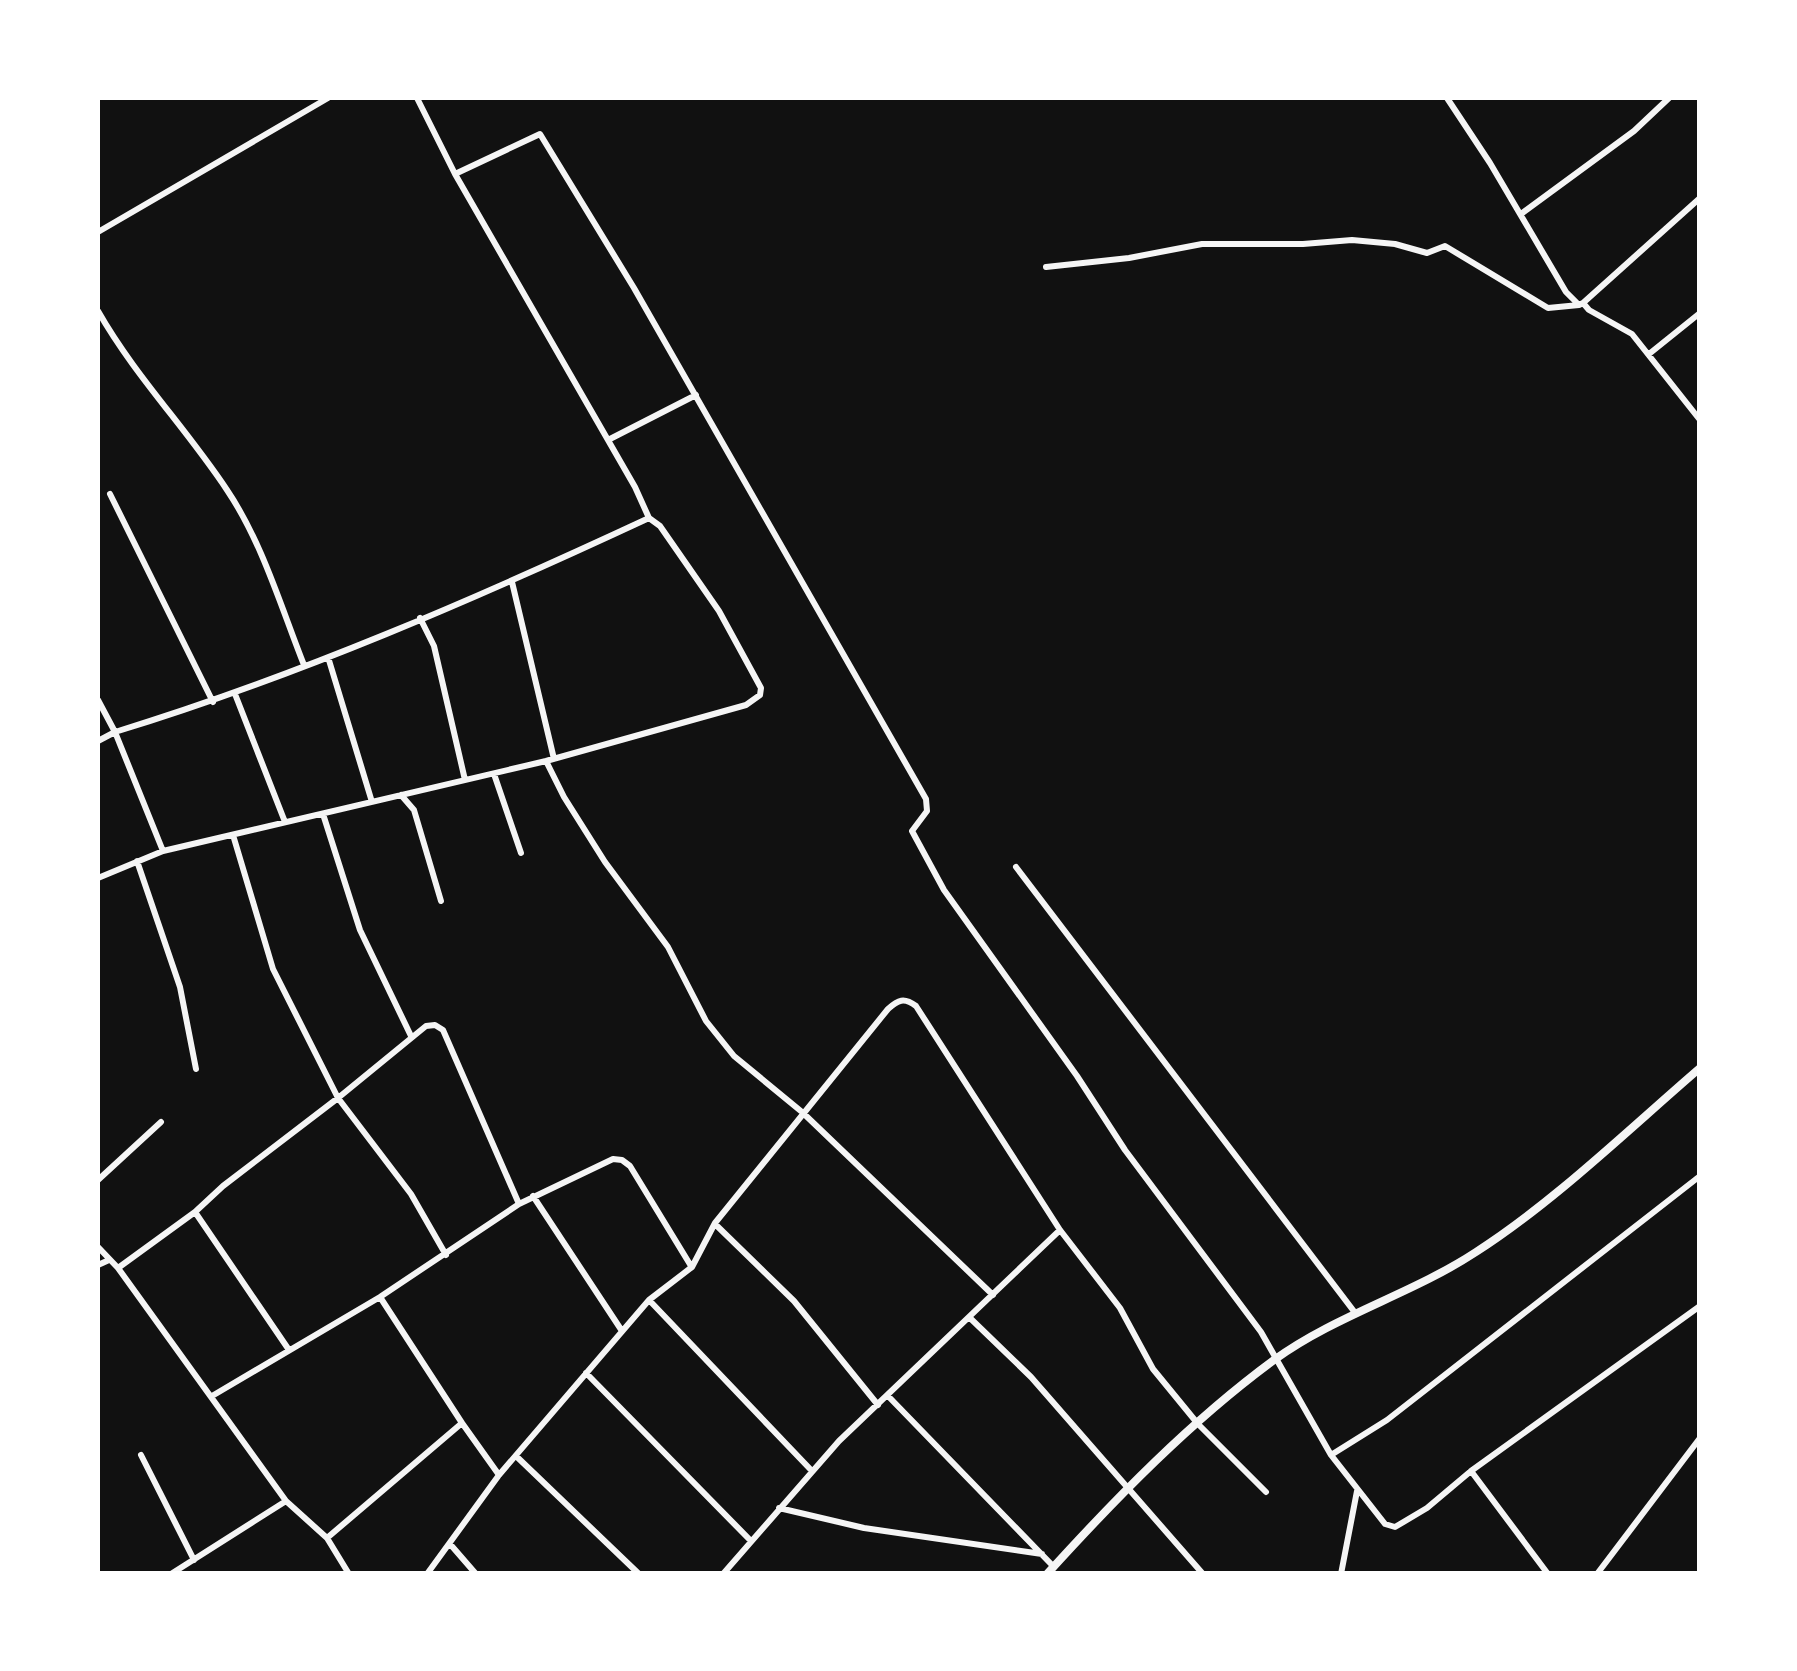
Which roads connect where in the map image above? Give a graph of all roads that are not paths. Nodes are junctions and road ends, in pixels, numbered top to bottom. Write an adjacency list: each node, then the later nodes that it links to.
1 (328, 98): 8 (street)
2 (417, 98): 5 (street)
3 (1447, 98): 7 (street)
4 (1669, 98): 7 (street)
5 (455, 174): 14 (street); 16 (street)
6 (1700, 198): 10 (street)
7 (1521, 214): 10 (street)
8 (98, 232)
9 (1046, 267): 10 (street)
10 (1581, 304): 13 (street)
11 (98, 311): 22 (street)
12 (1700, 313): 13 (street)
13 (1649, 354): 15 (street)
14 (696, 395): 16 (street); 69 (street)
15 (1700, 420)
16 (608, 440): 18 (street)
17 (110, 494): 25 (street)
18 (649, 518): 19 (street); 28 (street)
19 (512, 582): 20 (street); 28 (street)
20 (420, 618): 21 (street); 30 (street)
21 (328, 657): 22 (street); 32 (street)
22 (304, 665): 23 (street)
23 (235, 694): 25 (street); 34 (street)
24 (98, 700): 26 (street)
25 (213, 702): 26 (street)
26 (116, 732): 27 (street); 36 (street)
27 (98, 741)
28 (550, 760): 29 (street); 46 (street)
29 (494, 774): 30 (street); 37 (street)
30 (464, 780): 31 (street)
31 (400, 794): 32 (street); 41 (street)
32 (372, 802): 33 (street)
33 (324, 814): 34 (street); 42 (street)
34 (284, 822): 35 (street)
35 (233, 835): 36 (street); 45 (street)
36 (163, 851): 38 (street)
37 (520, 853)
38 (137, 861): 40 (street); 44 (street)
39 (1016, 868): 65 (street)
40 (98, 878)
41 (441, 901)
42 (411, 1036): 45 (street); 51 (street)
43 (1700, 1068): 65 (street)
44 (196, 1070)
45 (338, 1098): 52 (street); 56 (street)
46 (802, 1112): 53 (street); 54 (street); 61 (street)
47 (162, 1122): 49 (street)
48 (1699, 1177): 78 (street)
49 (98, 1180)
50 (533, 1196): 51 (street); 59 (street); 67 (street)
51 (519, 1204): 56 (street)
52 (195, 1212): 60 (street); 68 (street)
53 (714, 1224): 59 (street); 73 (street)
54 (1060, 1230): 61 (street); 75 (street)
55 (98, 1247): 57 (street)
56 (446, 1255): 62 (street)
57 (108, 1260): 58 (street); 60 (street)
58 (98, 1265)
59 (692, 1267): 63 (street)
60 (118, 1268): 71 (street)
61 (993, 1296): 66 (street)
62 (380, 1297): 68 (street); 74 (street)
63 (648, 1300): 67 (street); 81 (street)
64 (1700, 1306): 80 (street)
65 (1356, 1314): 69 (street)
66 (970, 1318): 72 (street); 83 (street)
67 (622, 1331): 70 (street)
68 (289, 1350): 71 (street)
69 (1276, 1358): 75 (street); 78 (street)
70 (586, 1373): 79 (street); 89 (street)
71 (212, 1396): 86 (street)
72 (888, 1396): 73 (street); 91 (street)
73 (878, 1404): 81 (street)
74 (462, 1423): 82 (street); 88 (street)
75 (1198, 1424): 83 (street); 85 (street)
76 (1700, 1438): 105 (street)
77 (141, 1454): 92 (street)
78 (1332, 1455): 84 (street)
79 (516, 1456): 82 (street); 99 (street)
80 (1471, 1471): 84 (street); 104 (street)
81 (812, 1472): 87 (street)
82 (499, 1475): 90 (street)
83 (1127, 1490): 93 (street); 94 (street)
84 (1357, 1490): 103 (street)
85 (1266, 1492)
86 (286, 1501): 88 (street); 92 (street)
87 (779, 1508): 89 (street); 91 (street)
88 (327, 1538): 96 (street)
89 (750, 1541): 100 (street)
90 (450, 1544): 97 (street); 98 (street)
91 (1042, 1554): 94 (street)
92 (194, 1560): 95 (street)
93 (1192, 1564): 101 (street); 102 (street)
94 (1050, 1570)
95 (172, 1574)
96 (348, 1574)
97 (426, 1574)
98 (476, 1574)
99 (639, 1574)
100 (723, 1574)
101 (1189, 1574)
102 (1203, 1574)
103 (1341, 1574)
104 (1548, 1574)
105 (1597, 1574)

